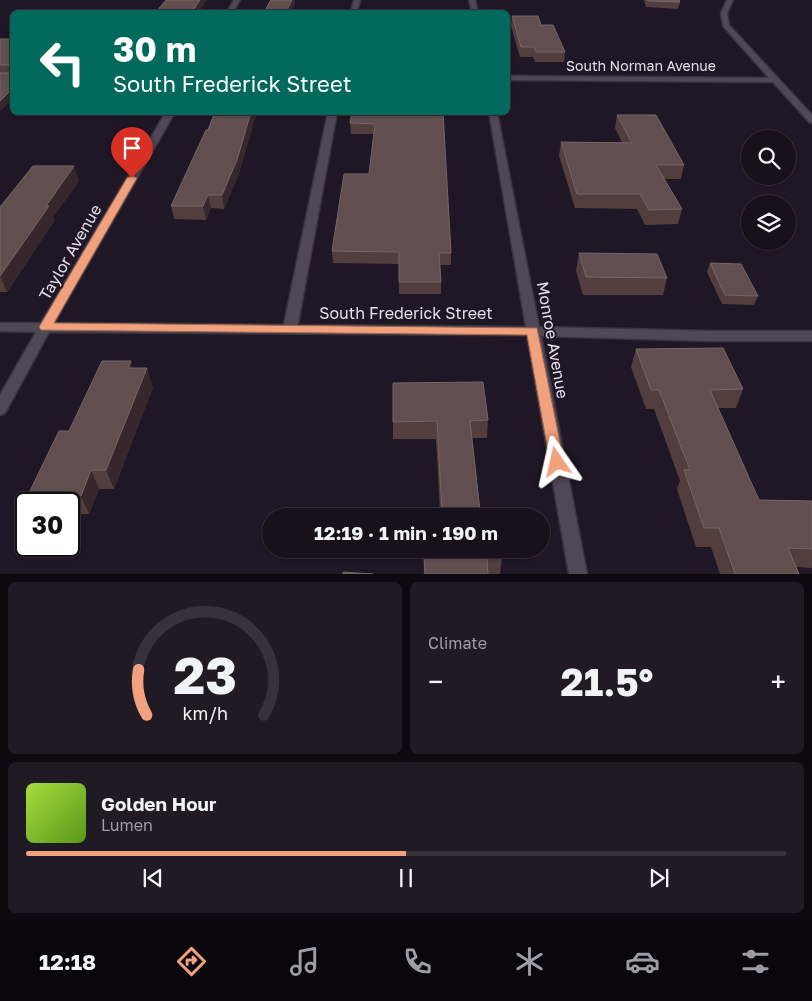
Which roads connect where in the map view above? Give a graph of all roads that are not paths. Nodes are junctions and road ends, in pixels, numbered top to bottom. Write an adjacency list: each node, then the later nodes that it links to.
1 (730, 0): 3 (street)
2 (510, 78): 3 (street, South Norman Avenue)
3 (774, 80): 7 (street)
4 (169, 115): 9 (street, Taylor Avenue)
5 (332, 115): 10 (street)
6 (494, 115): 11 (street, Monroe Avenue)
7 (812, 120)
8 (0, 327): 9 (street, South Frederick Street)
9 (45, 327): 10 (street, South Frederick Street); 13 (street, Taylor Avenue)
10 (290, 329): 11 (street, South Frederick Street)
11 (532, 331): 12 (street, South Frederick Street); 14 (street, Monroe Avenue)
12 (812, 336)
13 (0, 409)
14 (578, 574)

